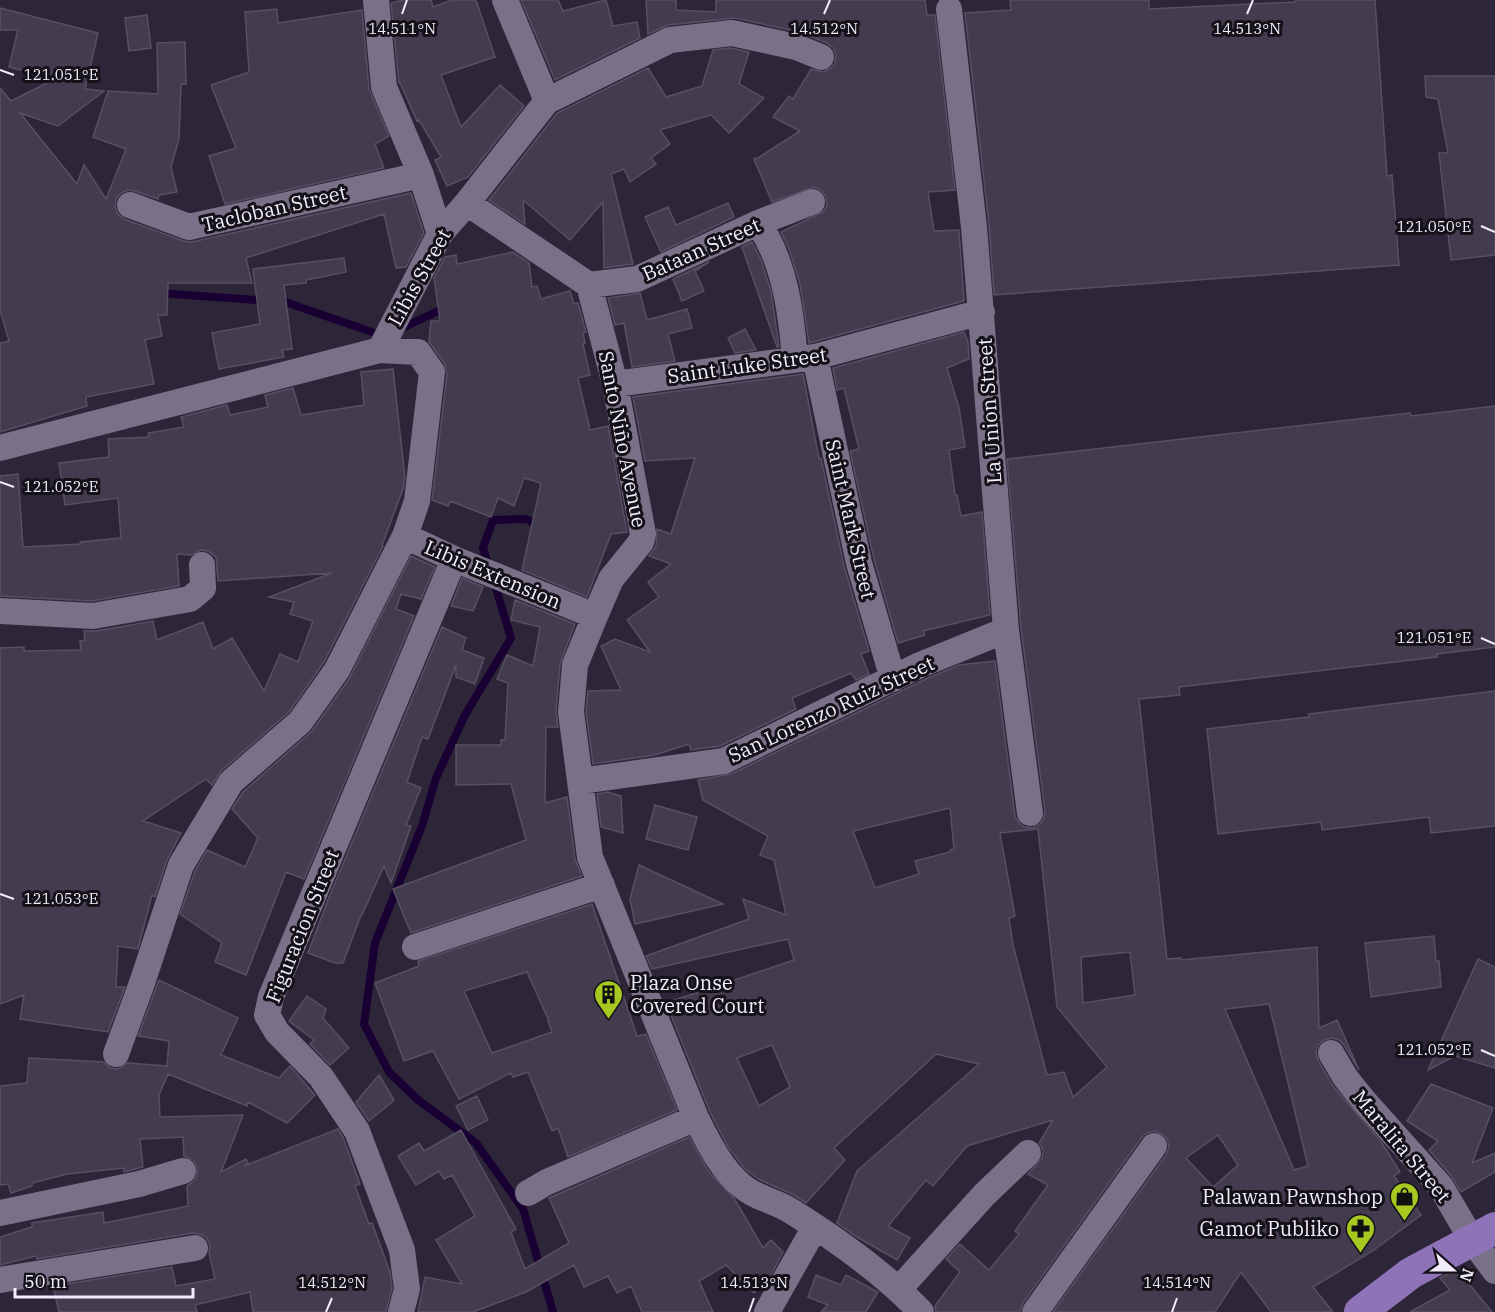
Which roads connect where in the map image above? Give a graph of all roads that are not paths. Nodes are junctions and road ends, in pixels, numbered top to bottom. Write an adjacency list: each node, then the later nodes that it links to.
1 (376, 0): 6 (street)
2 (504, 0): 5 (street)
3 (949, 9): 13 (street, La Union Street)
4 (821, 57): 5 (street, Libis Street)
5 (547, 101): 8 (street, Libis Street)
6 (421, 175): 9 (street, Tacloban Street); 11 (street)
7 (812, 202): 10 (street, Bataan Street)
8 (467, 203): 11 (street, Libis Street); 12 (street)
9 (130, 204)
10 (758, 223): 12 (street, Bataan Street); 15 (street, Saint Mark Street)
11 (440, 234): 14 (street, Libis Street)
12 (589, 285): 16 (street, Santo Niño Avenue)
13 (982, 312): 15 (street, Saint Luke Street); 23 (street, La Union Street)
14 (380, 350): 17 (street, Libis Street); 18 (street, Libis Extension)
15 (805, 358): 16 (street, Saint Luke Street); 24 (street, Saint Mark Street)
16 (615, 384): 22 (street, Santo Niño Avenue)
17 (0, 448)
18 (405, 536): 19 (street, Libis Extension); 30 (street)
19 (454, 559): 22 (street, Libis Extension); 44 (street, Figuracion Street)
20 (202, 565): 21 (street)
21 (0, 611)
22 (595, 616): 25 (street, Santo Niño Avenue)
23 (1006, 630): 24 (street, San Lorenzo Ruiz Street); 26 (street, La Union Street)
24 (892, 679): 25 (street, San Lorenzo Ruiz Street)
25 (580, 781): 27 (street, Santo Niño Avenue)
26 (1030, 813)
27 (602, 885): 28 (street); 31 (street, Santo Niño Avenue)
28 (415, 947)
29 (1331, 1053): 38 (street, Maralita Street)
30 (116, 1054)
31 (696, 1118): 35 (street); 37 (street, Santo Niño Avenue)
32 (1154, 1146): 47 (street)
33 (1028, 1153): 42 (street)
34 (183, 1171): 36 (street)
35 (528, 1193)
36 (0, 1213)
37 (815, 1227): 42 (street, Santo Niño Avenue); 45 (street)
38 (1484, 1234): 40 (street, Maralita Street); 43 (main road)
39 (195, 1248): 41 (street)
40 (1495, 1271)
41 (0, 1280)
42 (899, 1288): 46 (street, Santo Niño Avenue)
43 (1369, 1309)
44 (401, 1312)
45 (767, 1312)
46 (921, 1312)
47 (1035, 1312)

